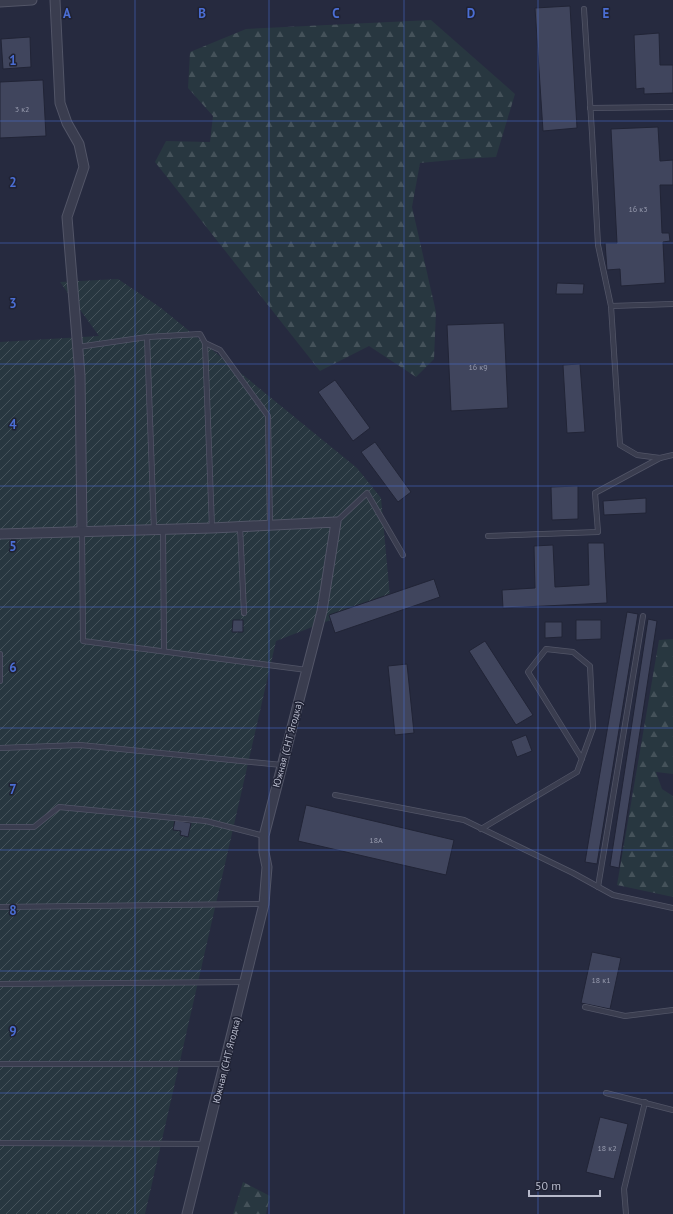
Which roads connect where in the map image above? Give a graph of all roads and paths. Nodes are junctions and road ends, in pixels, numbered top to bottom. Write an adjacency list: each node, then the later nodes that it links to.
1 (32, 0): 3 (street)
2 (55, 0): 11 (street)
3 (0, 2)
4 (584, 9): 6 (lane)
5 (673, 107): 6 (lane)
6 (590, 108): 8 (lane)
7 (673, 304): 8 (lane)
8 (611, 306): 13 (lane)
9 (147, 337): 10 (lane); 11 (lane); 18 (lane)
10 (205, 343): 15 (lane); 17 (lane)
11 (78, 347): 19 (street)
12 (673, 455): 13 (lane)
13 (660, 458): 21 (lane)
14 (336, 522): 15 (street); 22 (lane); 27 (street, Южная (СНТ Ягодка))
15 (270, 525): 16 (street)
16 (240, 526): 17 (street); 23 (lane)
17 (212, 528): 18 (street)
18 (159, 530): 19 (street); 25 (lane)
19 (82, 532): 20 (street); 25 (lane)
20 (0, 534)
21 (488, 536)
22 (404, 555)
23 (244, 613)
24 (643, 616): 36 (lane)
25 (164, 651): 27 (lane)
26 (0, 654): 28 (lane)
27 (307, 670): 31 (street, Южная (СНТ Ягодка))
28 (0, 681)
29 (0, 748): 31 (lane)
30 (582, 759): 30 (lane); 34 (lane)
31 (282, 765): 35 (street, Южная (СНТ Ягодка))
32 (335, 795): 34 (lane)
33 (0, 827): 35 (lane)
34 (481, 829): 36 (lane)
35 (264, 836): 37 (street, Южная (СНТ Ягодка))
36 (598, 887): 39 (lane)
37 (264, 904): 38 (lane); 40 (street, Южная (СНТ Ягодка))
38 (0, 907)
39 (673, 908)
40 (245, 982): 41 (lane); 45 (street, Южная (СНТ Ягодка))
41 (0, 984)
42 (585, 1007): 43 (lane)
43 (673, 1010)
44 (0, 1064): 45 (lane)
45 (224, 1064): 50 (street, Южная (СНТ Ягодка))
46 (606, 1092): 47 (lane)
47 (645, 1102): 48 (lane); 52 (lane)
48 (673, 1110)
49 (0, 1143): 50 (lane)
50 (204, 1144): 51 (street, Южная (СНТ Ягодка))
51 (187, 1214)
52 (626, 1214)

